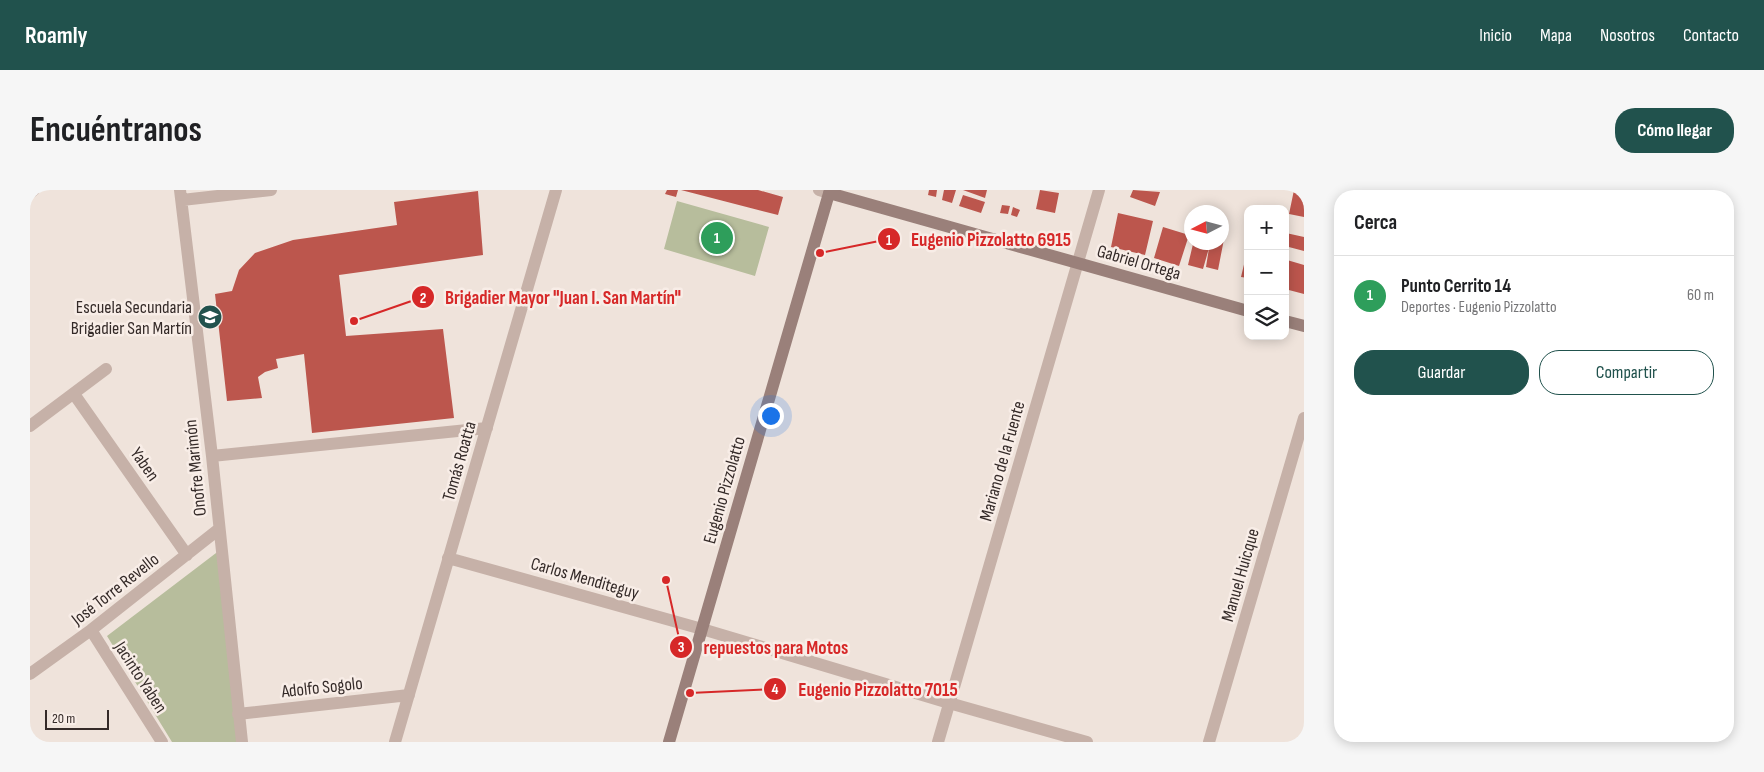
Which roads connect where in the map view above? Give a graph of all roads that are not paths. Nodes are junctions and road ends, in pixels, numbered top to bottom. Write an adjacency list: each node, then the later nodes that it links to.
1 (34, 190): 6 (street)
2 (271, 190): 7 (street)
3 (556, 190): 16 (street, Tomás Roatta)
4 (1099, 190): 8 (street, Mariano de la Fuente)
5 (826, 191): 8 (main road, Gabriel Ortega); 21 (main road, Eugenio Pizzolatto)
6 (30, 193)
7 (181, 195): 17 (street, Onofre Marimón)
8 (1078, 263): 9 (main road, Gabriel Ortega); 25 (street, Mariano de la Fuente)
9 (1244, 310)
10 (1289, 322): 11 (main road)
11 (1304, 326)
12 (106, 369): 13 (street)
13 (74, 394): 15 (street); 19 (street, Yaben)
14 (1304, 418): 33 (street, Manuel Huicque)
15 (30, 426)
16 (487, 428): 17 (street); 20 (street, Tomás Roatta)
17 (212, 456): 18 (street, Onofre Marimón)
18 (219, 529): 19 (street, José Torre Revello); 26 (street, Onofre Marimón)
19 (187, 555): 22 (street, José Torre Revello)
20 (448, 558): 21 (street, Carlos Menditeguy); 24 (street, Tomás Roatta)
21 (702, 629): 25 (street, Carlos Menditeguy); 30 (main road, Eugenio Pizzolatto)
22 (91, 630): 23 (street, José Torre Revello); 27 (street, Jacinto Yaben)
23 (30, 674)
24 (408, 695): 26 (street, Adolfo Sogolo); 29 (street, Tomás Roatta)
25 (949, 704): 31 (street, Mariano de la Fuente); 32 (street, Carlos Menditeguy)
26 (238, 714): 28 (street, Onofre Marimón)
27 (162, 742)
28 (242, 742)
29 (395, 742)
30 (669, 742)
31 (938, 742)
32 (1087, 742)
33 (1210, 742)

